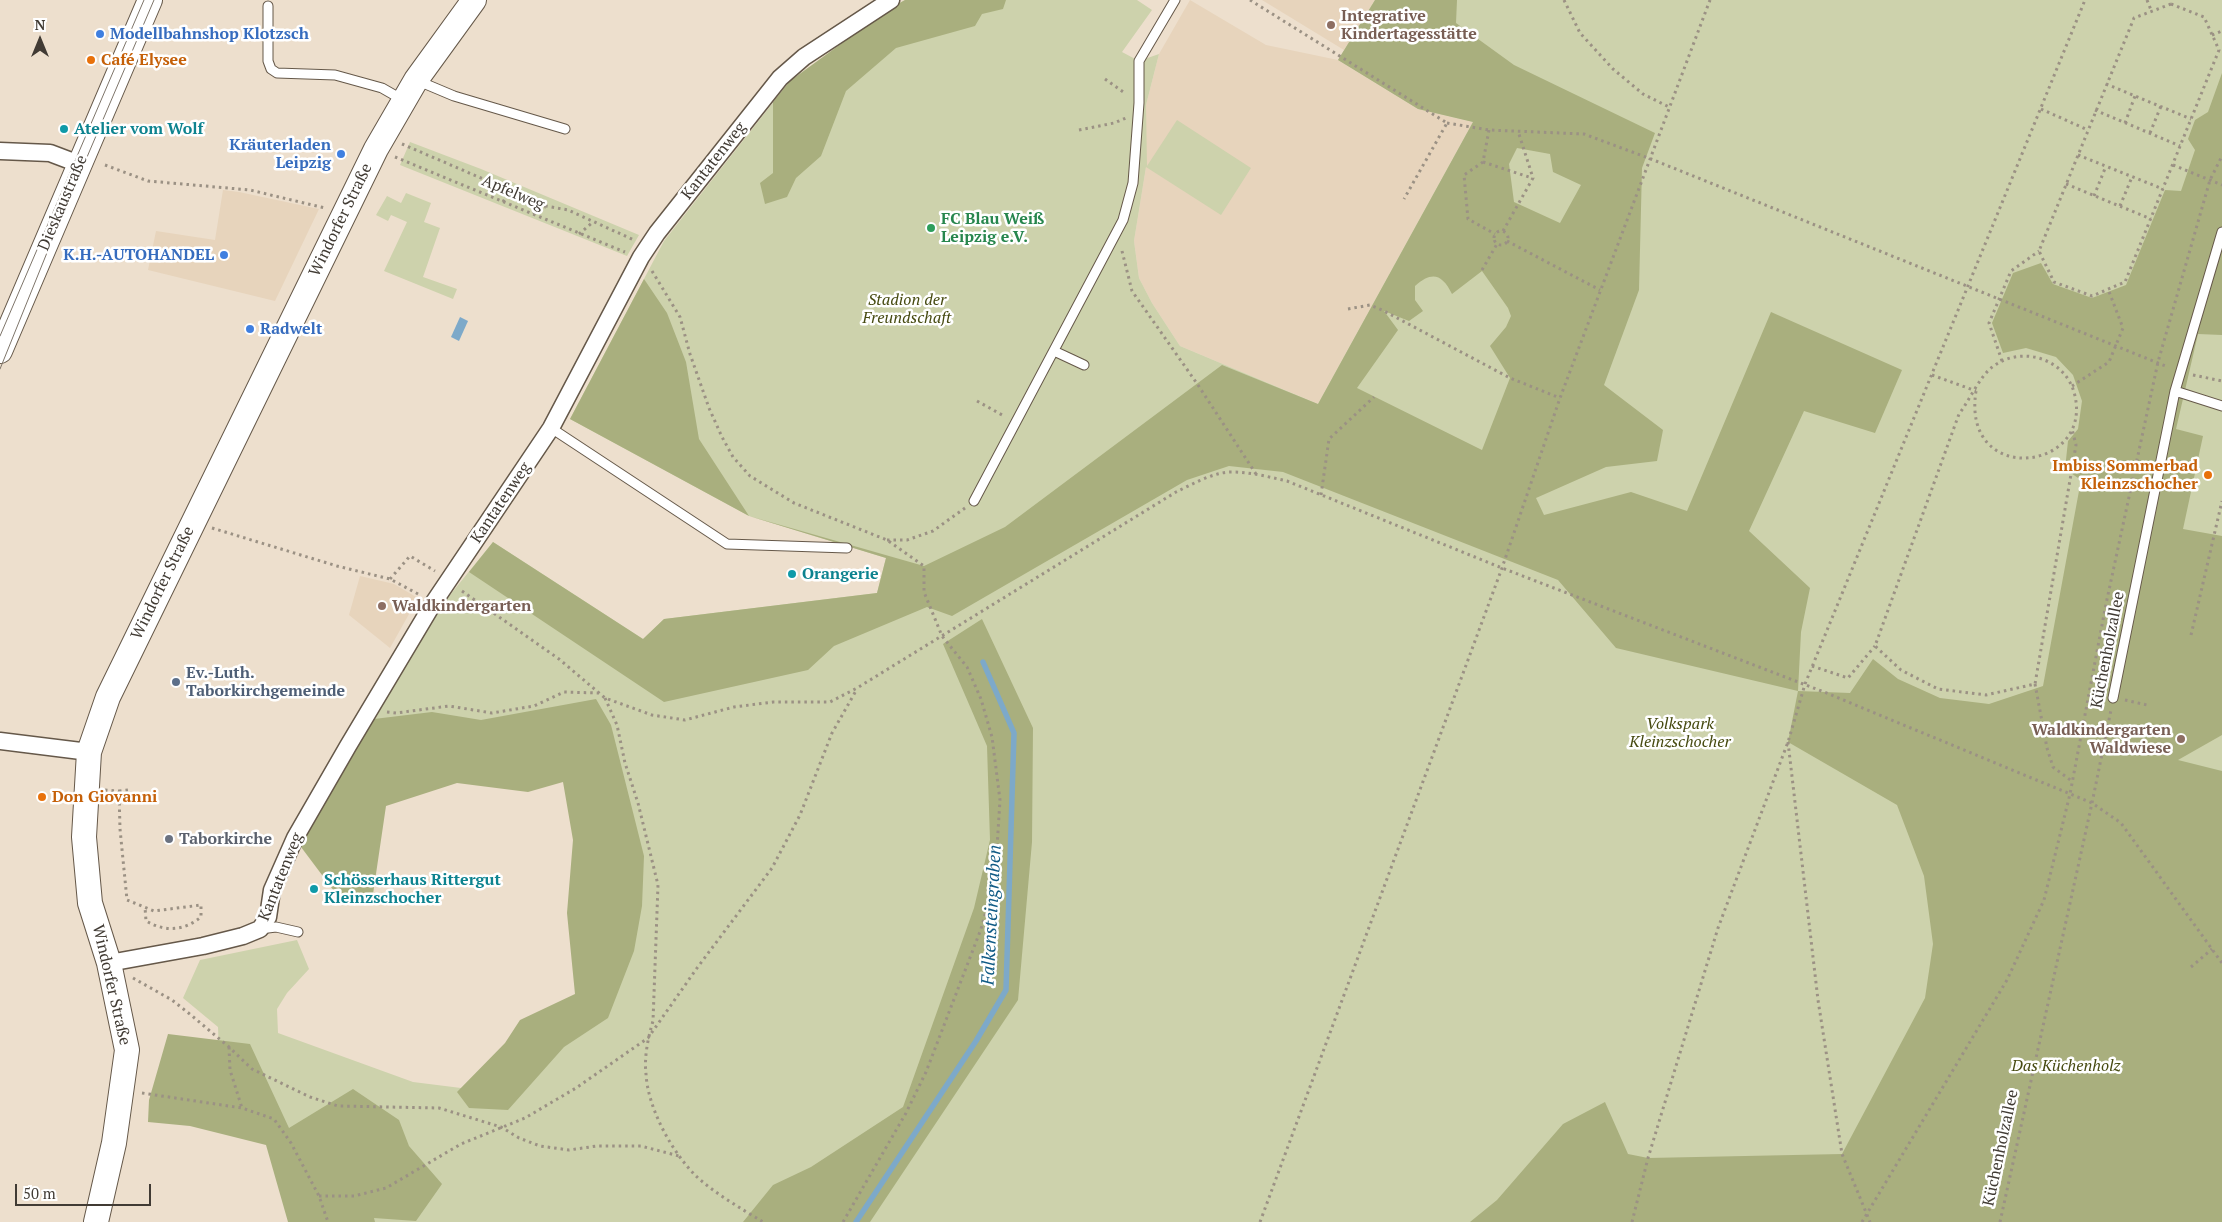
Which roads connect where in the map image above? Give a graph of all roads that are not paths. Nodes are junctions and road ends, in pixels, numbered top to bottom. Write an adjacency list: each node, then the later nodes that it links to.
1 (150, 0): 10 (street, Dieskaustraße)
2 (474, 0): 6 (street, Windorfer Straße)
3 (891, 0): 17 (street, Kantatenweg)
4 (1176, 0): 12 (lane)
5 (268, 6): 7 (lane)
6 (416, 80): 7 (street, Windorfer Straße); 8 (lane)
7 (403, 100): 22 (street, Windorfer Straße)
8 (565, 129)
9 (0, 151): 10 (street)
10 (79, 164): 13 (street, Dieskaustraße)
11 (2222, 232): 15 (lane, Küchenholzallee)
12 (1054, 350): 14 (lane); 18 (lane)
13 (0, 351)
14 (1084, 365)
15 (2175, 391): 16 (lane); 20 (lane, Küchenholzallee)
16 (2222, 406)
17 (551, 428): 19 (lane); 23 (street, Kantatenweg)
18 (974, 501)
19 (847, 548)
20 (2113, 698)
21 (0, 741): 22 (street)
22 (89, 752): 25 (street, Windorfer Straße)
23 (260, 929): 24 (lane); 25 (street, Kantatenweg)
24 (298, 932)
25 (109, 963): 26 (street, Windorfer Straße)
26 (96, 1222)

